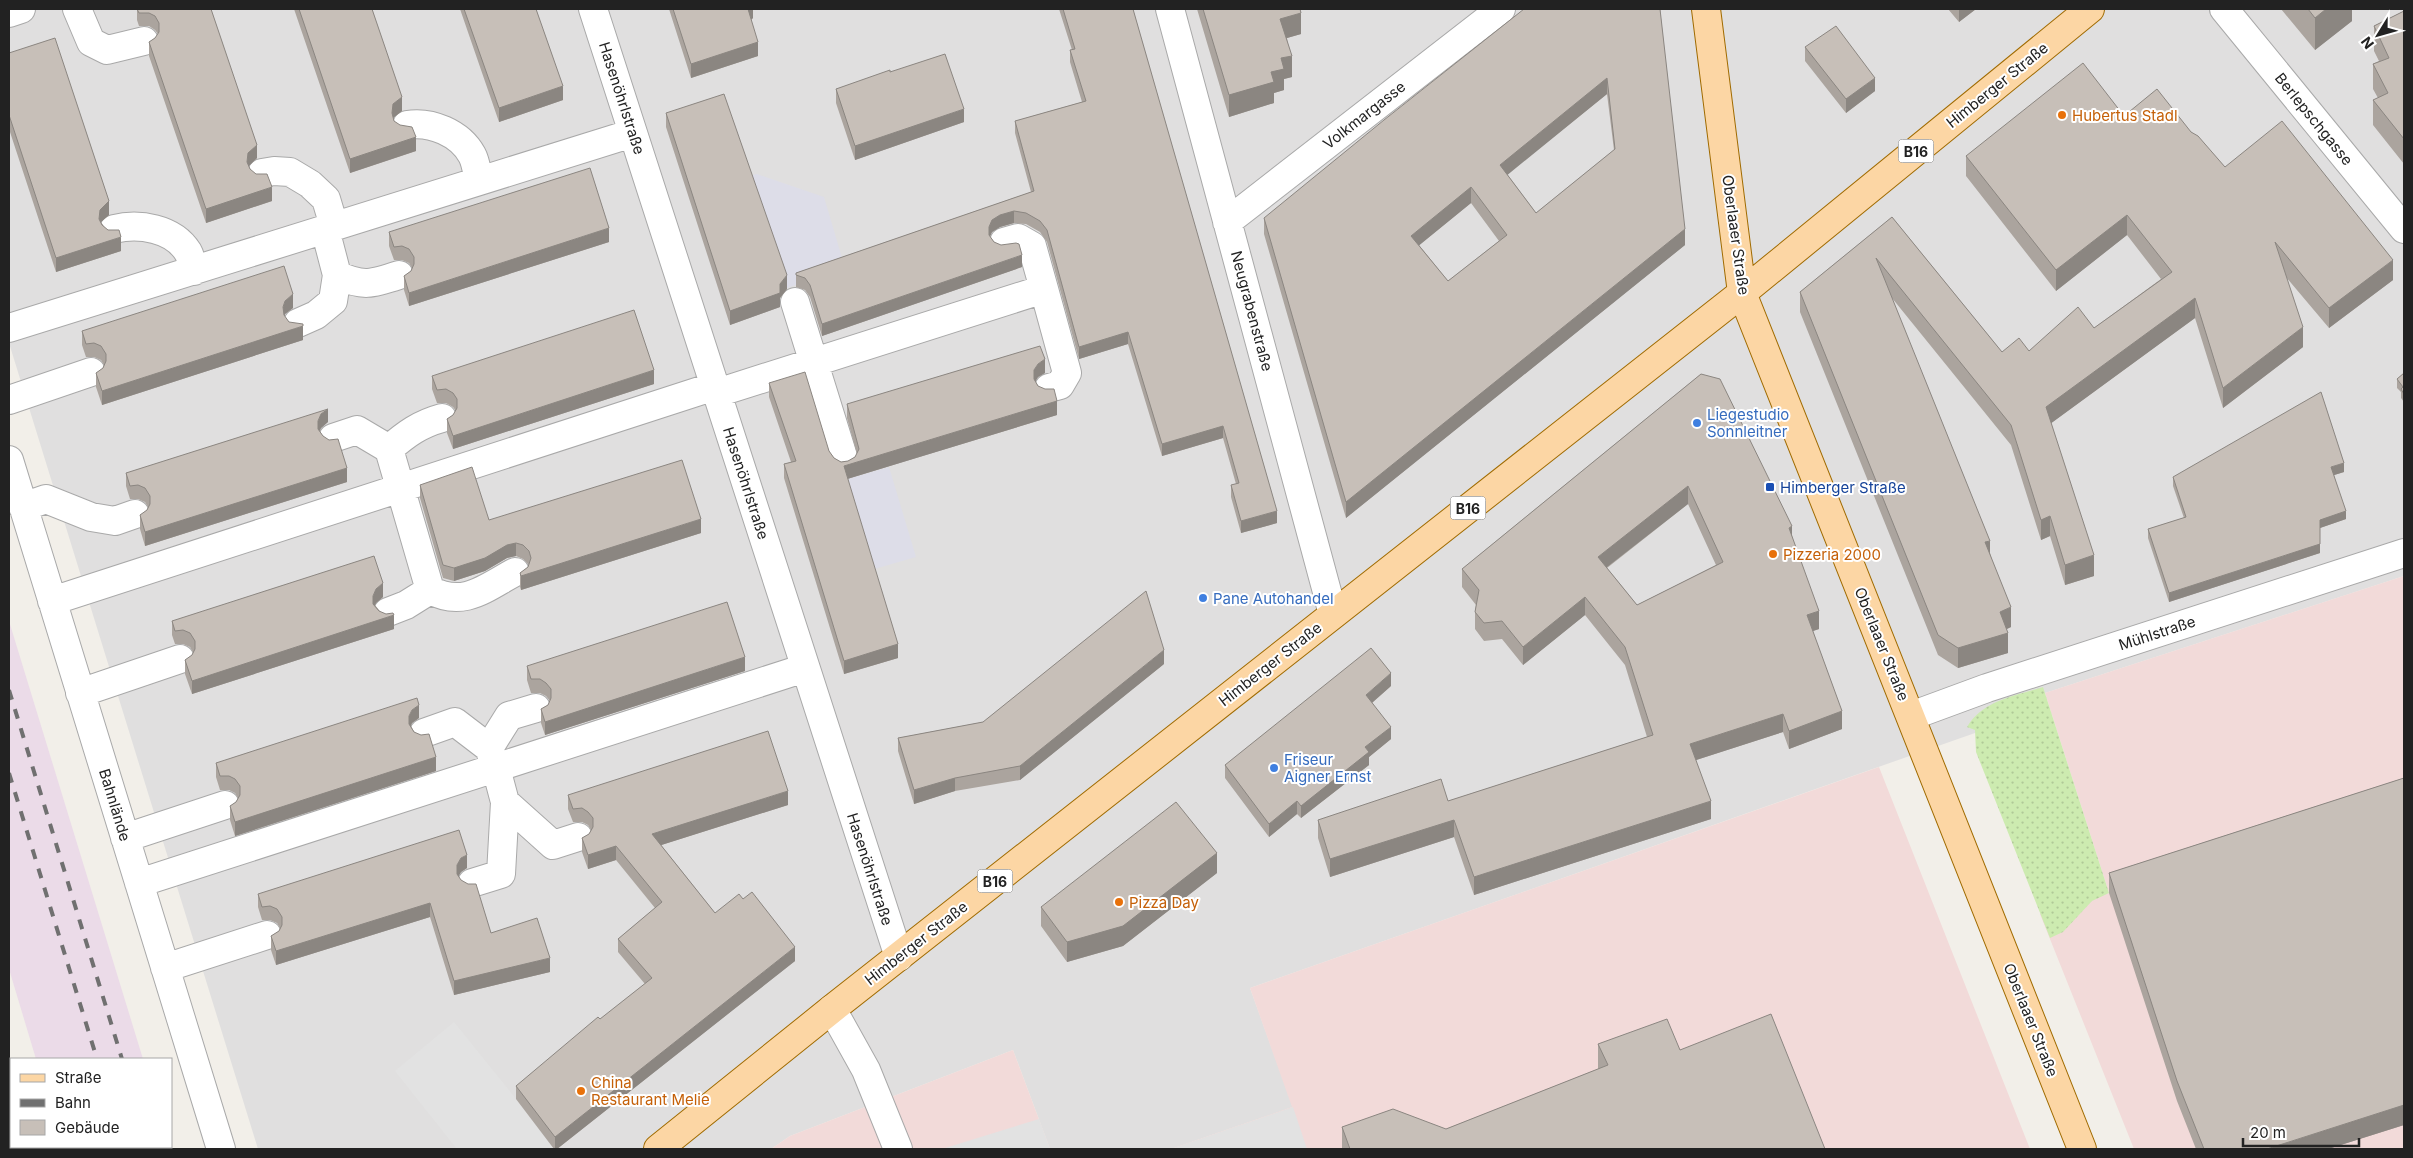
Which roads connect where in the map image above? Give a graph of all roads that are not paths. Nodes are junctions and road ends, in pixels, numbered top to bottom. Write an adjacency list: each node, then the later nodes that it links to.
1 (21, 9): 9 (street)
2 (77, 9): 10 (street)
3 (593, 9): 12 (street, Hasenöhrlstraße)
4 (1170, 9): 15 (street, Neugrabenstraße)
5 (1501, 9): 15 (street, Volkmargasse)
6 (1706, 9): 24 (main road, Oberlaaer Straße)
7 (2090, 9): 24 (main road, Himberger Straße / B16)
8 (2224, 9): 16 (street, Berlepschgasse)
9 (9, 13)
10 (144, 41)
11 (407, 125): 14 (street)
12 (633, 133): 14 (street); 31 (street, Hasenöhrlstraße)
13 (262, 173): 17 (street)
14 (480, 181): 17 (street)
15 (1227, 222): 46 (street, Neugrabenstraße)
16 (2402, 223)
17 (330, 228): 20 (street); 21 (street)
18 (114, 230): 20 (street)
19 (1004, 242): 23 (street)
20 (194, 271): 27 (street)
21 (337, 275): 22 (street); 26 (street)
22 (399, 275)
23 (1044, 289): 28 (street); 30 (street)
24 (1742, 292): 46 (main road, Himberger Straße / B16); 51 (main road, Oberlaaer Straße)
25 (795, 302): 28 (street)
26 (298, 323)
27 (9, 328)
28 (814, 361): 31 (street); 37 (street)
29 (91, 372): 32 (street)
30 (1049, 388)
31 (716, 389): 38 (street); 48 (street, Hasenöhrlstraße)
32 (9, 400)
33 (442, 418): 35 (street)
34 (333, 438): 35 (street)
35 (389, 448): 38 (street)
36 (9, 460): 39 (street, Bahnlände)
37 (844, 460)
38 (400, 488): 43 (street); 44 (street)
39 (23, 507): 40 (street); 44 (street, Bahnlände)
40 (135, 514)
41 (2404, 553): 51 (street, Mühlstraße)
42 (515, 572): 43 (street)
43 (430, 590): 45 (street)
44 (52, 601): 49 (street, Bahnlände)
45 (388, 612)
46 (1334, 614): 61 (main road, Himberger Straße / B16)
47 (180, 659): 49 (street)
48 (804, 668): 53 (street); 61 (street, Hasenöhrlstraße)
49 (80, 693): 57 (street, Bahnlände)
50 (536, 708): 53 (street)
51 (1911, 716): 67 (main road, Oberlaaer Straße)
52 (424, 733): 53 (street)
53 (493, 758): 54 (street); 58 (street)
54 (505, 802): 56 (street); 59 (street)
55 (225, 805): 57 (street)
56 (578, 837)
57 (125, 838): 58 (street, Bahnlände)
58 (139, 883): 62 (street, Bahnlände)
59 (472, 884)
60 (267, 935): 62 (street)
61 (899, 957): 63 (main road, Himberger Straße / B16)
62 (165, 968): 64 (street, Bahnlände)
63 (832, 1009): 65 (main road, Himberger Straße / B16); 66 (street)
64 (221, 1149)
65 (658, 1149)
66 (898, 1149)
67 (2082, 1149)

